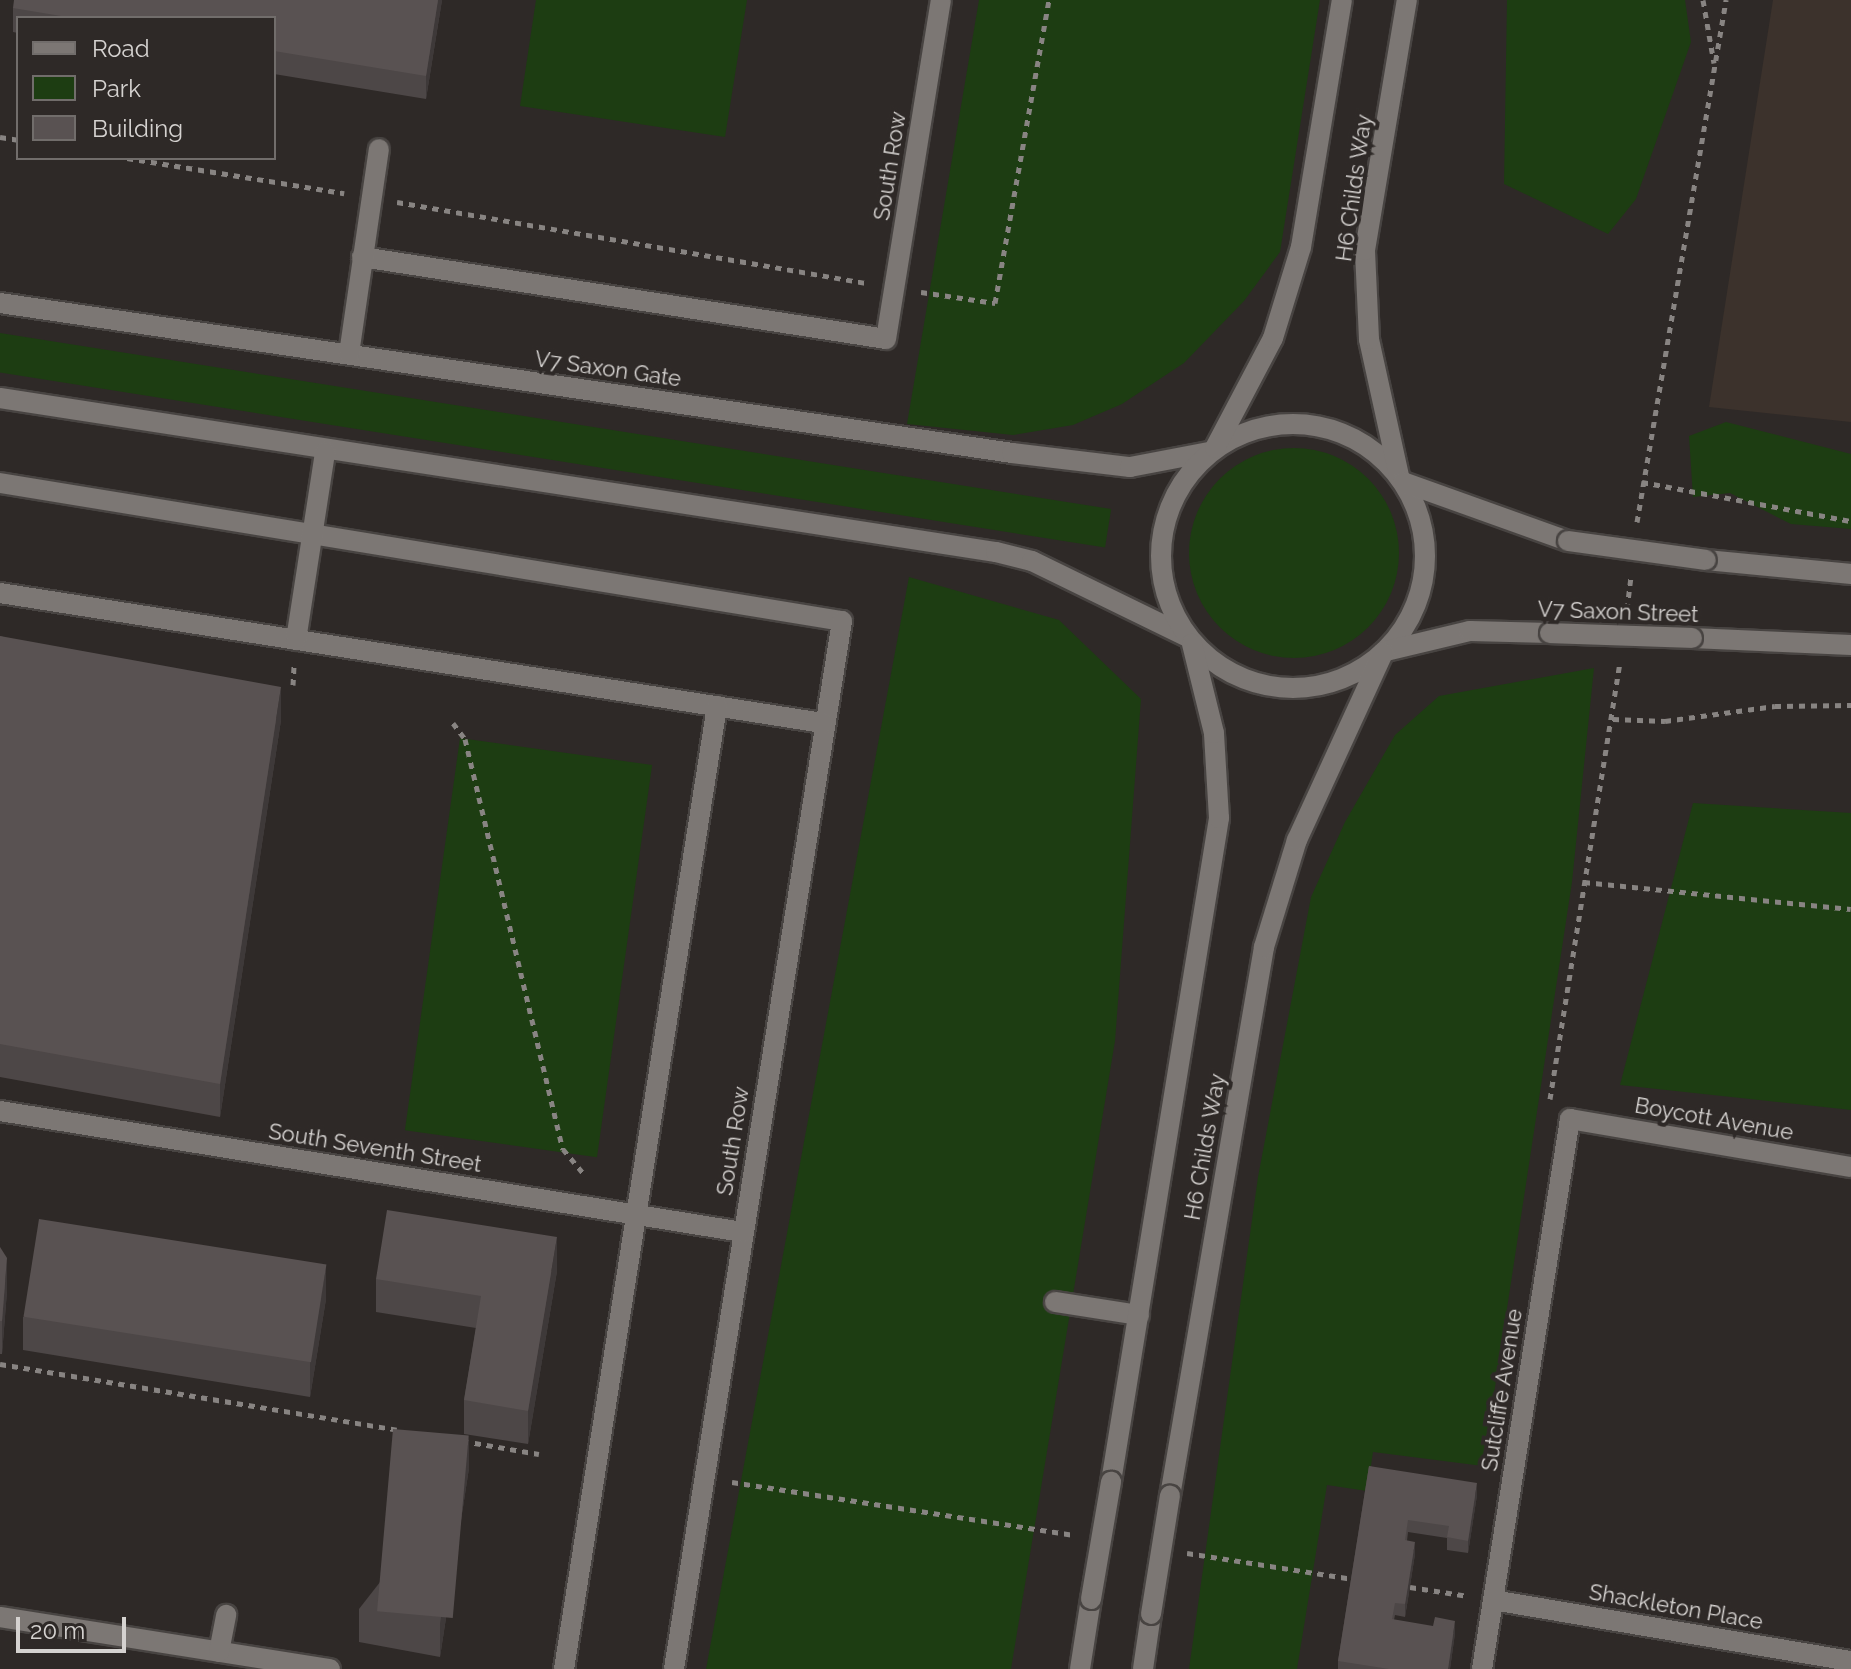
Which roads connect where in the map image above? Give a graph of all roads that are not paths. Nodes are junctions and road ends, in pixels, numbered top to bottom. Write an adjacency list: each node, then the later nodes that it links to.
1 (941, 0): 5 (street, South Row)
2 (1342, 0): 9 (street, H6 Childs Way)
3 (1407, 0): 11 (street, H6 Childs Way)
4 (379, 149): 5 (street)
5 (362, 257): 7 (street)
6 (0, 303): 7 (street, V7 Saxon Gate)
7 (349, 354): 9 (street, V7 Saxon Gate)
8 (0, 398): 10 (street)
9 (1212, 450): 11 (street); 17 (street)
10 (325, 452): 13 (street); 17 (street)
11 (1401, 479): 14 (street, bridge); 19 (street)
12 (0, 483): 13 (street)
13 (310, 536): 16 (street); 21 (street, South Row)
14 (1851, 574)
15 (0, 593): 16 (street)
16 (296, 640): 20 (street)
17 (1189, 640): 19 (street); 28 (street, H6 Childs Way)
18 (1851, 645): 19 (street, V7 Saxon Street, bridge)
19 (1385, 652): 38 (street, H6 Childs Way, bridge)
20 (717, 706): 21 (street); 25 (street)
21 (823, 723): 26 (street, South Row)
22 (0, 1111): 25 (street, South Seventh Street)
23 (1570, 1119): 24 (street, Boycott Avenue); 29 (street, Sutcliffe Avenue)
24 (1851, 1167)
25 (634, 1214): 26 (street, South Seventh Street); 35 (street)
26 (742, 1232): 36 (street, South Row)
27 (1055, 1302): 28 (street)
28 (1139, 1315): 37 (street, H6 Childs Way, bridge)
29 (1493, 1600): 33 (street, Shackleton Place); 39 (street, Sutcliffe Avenue)
30 (226, 1615): 32 (street)
31 (0, 1617): 32 (street)
32 (223, 1658): 34 (street)
33 (1851, 1661)
34 (330, 1669)
35 (564, 1669)
36 (674, 1669)
37 (1080, 1669)
38 (1143, 1669)
39 (1482, 1669)

